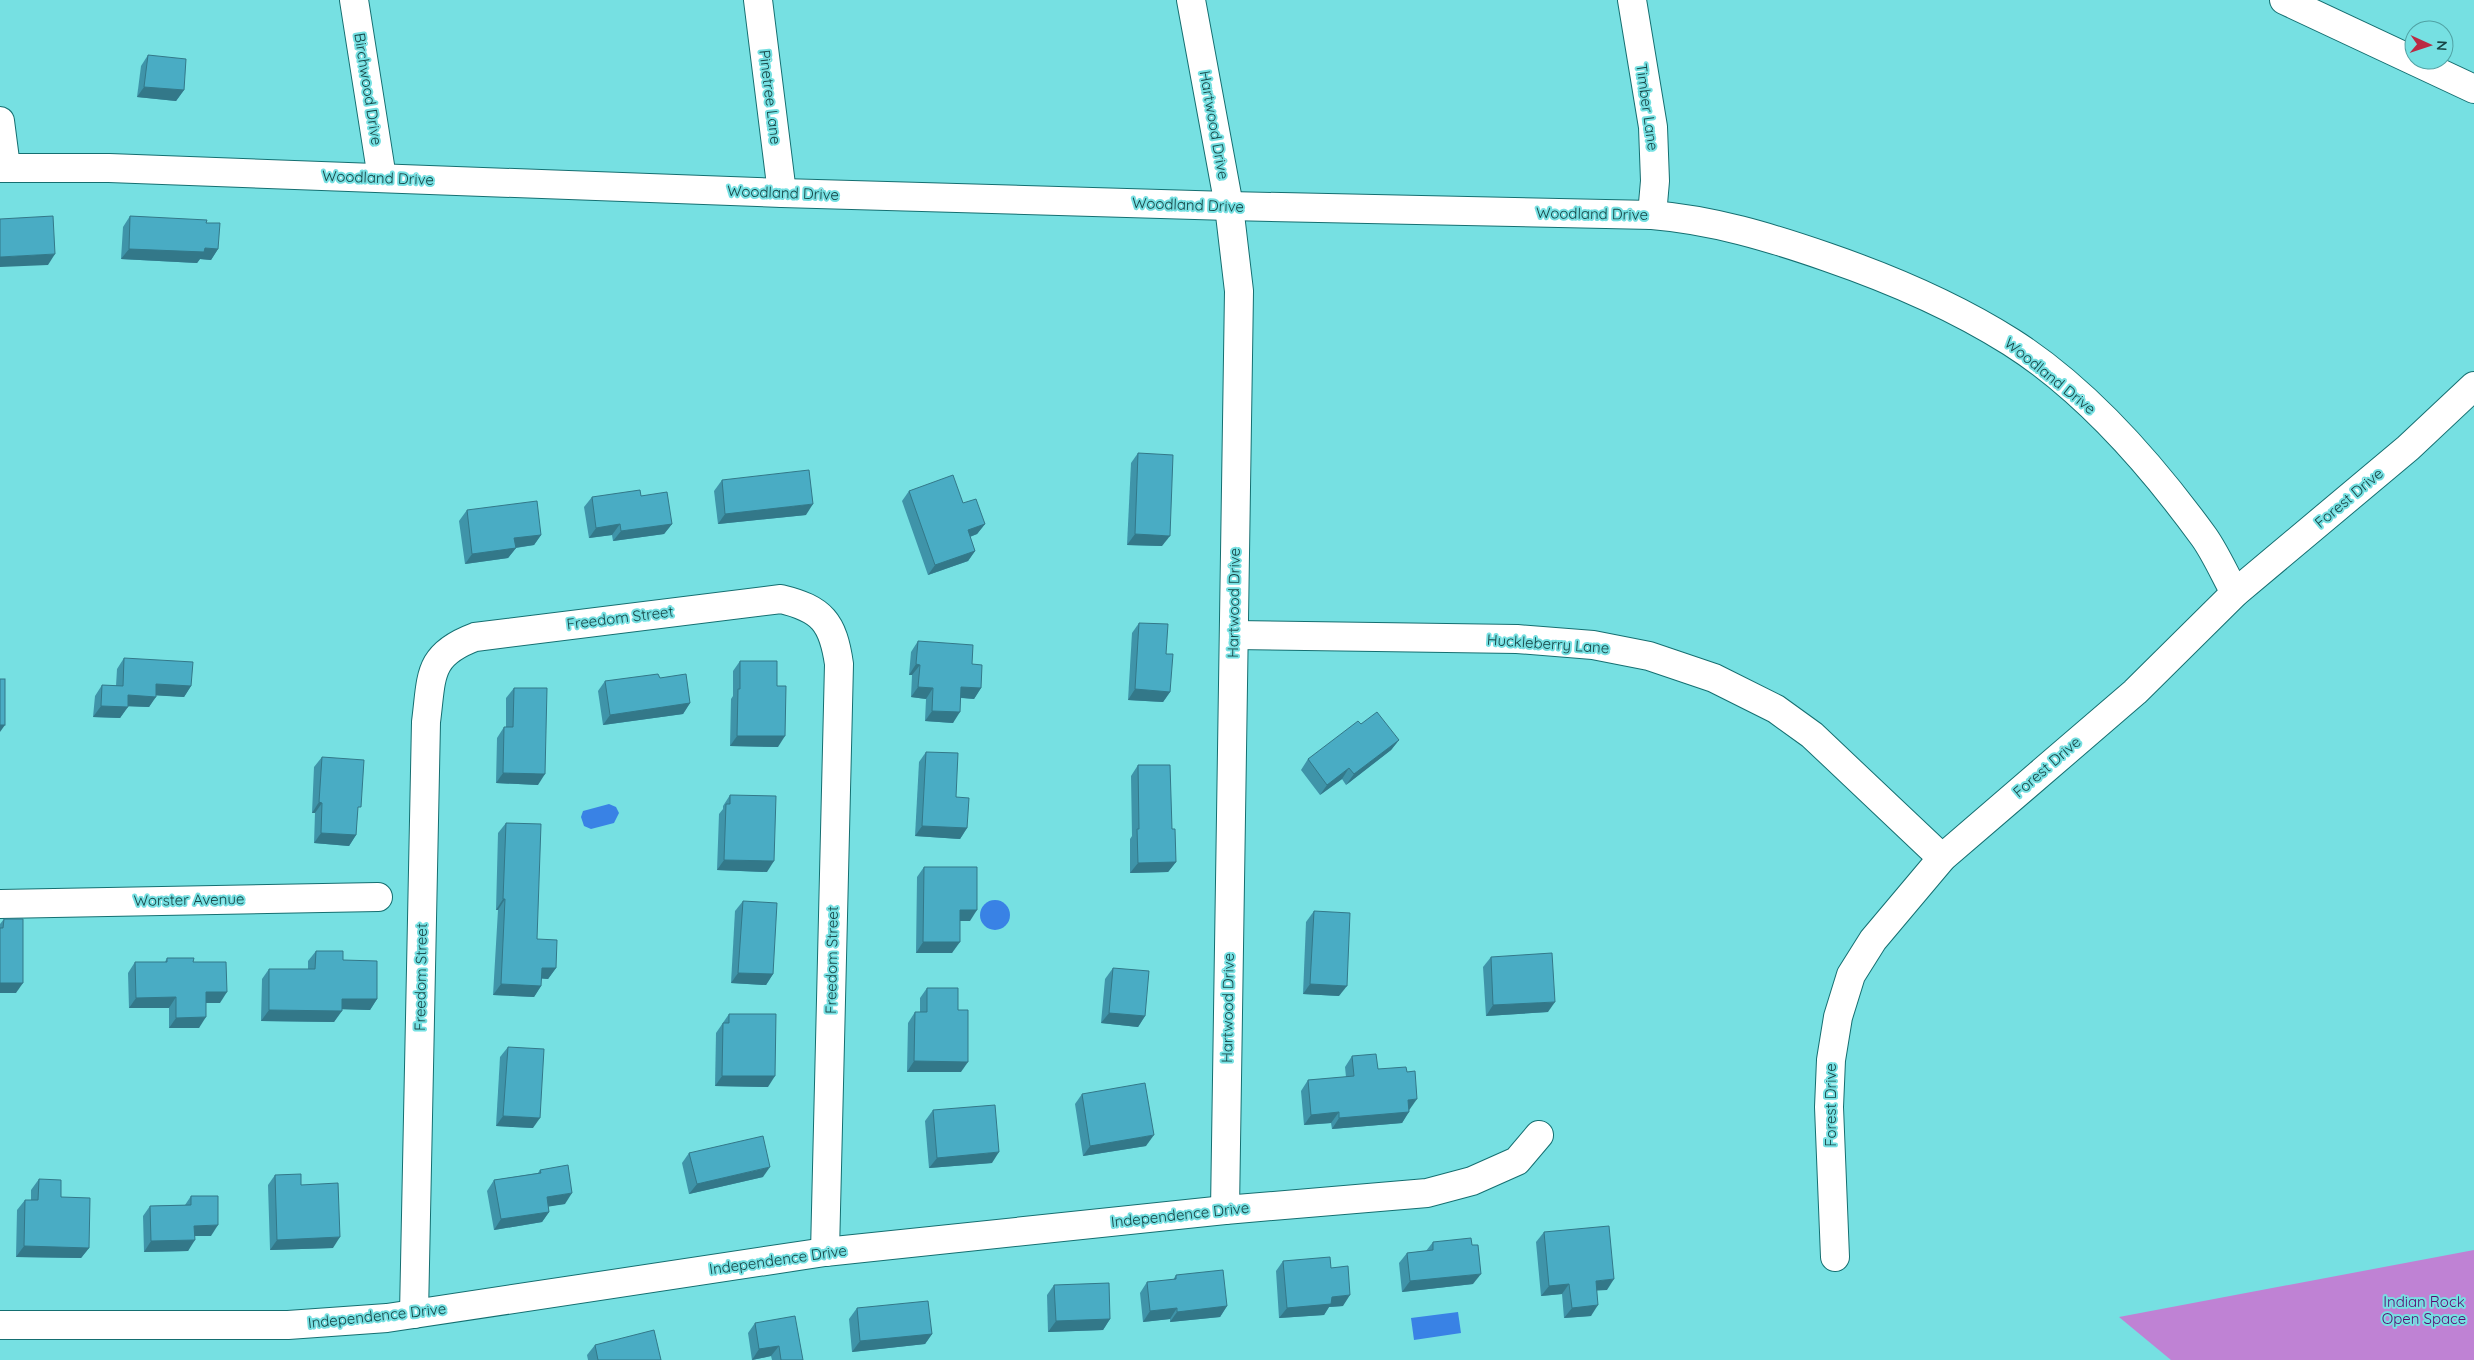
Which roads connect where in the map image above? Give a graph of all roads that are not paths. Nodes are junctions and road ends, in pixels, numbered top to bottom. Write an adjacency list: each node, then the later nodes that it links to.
1 (354, 0): 9 (street, Birchwood Drive)
2 (758, 0): 10 (street, Pinetree Lane)
3 (1191, 0): 11 (street, Hartwood Drive)
4 (1632, 0): 12 (street, Timber Lane)
5 (2284, 0): 6 (street)
6 (2474, 89)
7 (0, 121): 8 (street)
8 (3, 167): 9 (street, Woodland Drive)
9 (382, 178): 10 (street, Woodland Drive)
10 (782, 193): 11 (street, Woodland Drive)
11 (1229, 206): 12 (street, Woodland Drive); 15 (street, Hartwood Drive)
12 (1652, 215): 14 (street, Woodland Drive)
13 (2474, 386): 14 (street, Forest Drive)
14 (2235, 593): 16 (street, Forest Drive)
15 (1234, 635): 16 (street, Huckleberry Lane); 20 (street, Hartwood Drive)
16 (1942, 858): 22 (street, Forest Drive)
17 (378, 897): 18 (street, Worster Avenue)
18 (0, 904)
19 (1539, 1136): 20 (street, Independence Drive)
20 (1225, 1210): 21 (street, Independence Drive)
21 (825, 1252): 23 (street, Independence Drive); 23 (street, Freedom Street)
22 (1835, 1257)
23 (414, 1314): 24 (street, Independence Drive)
24 (0, 1325)

